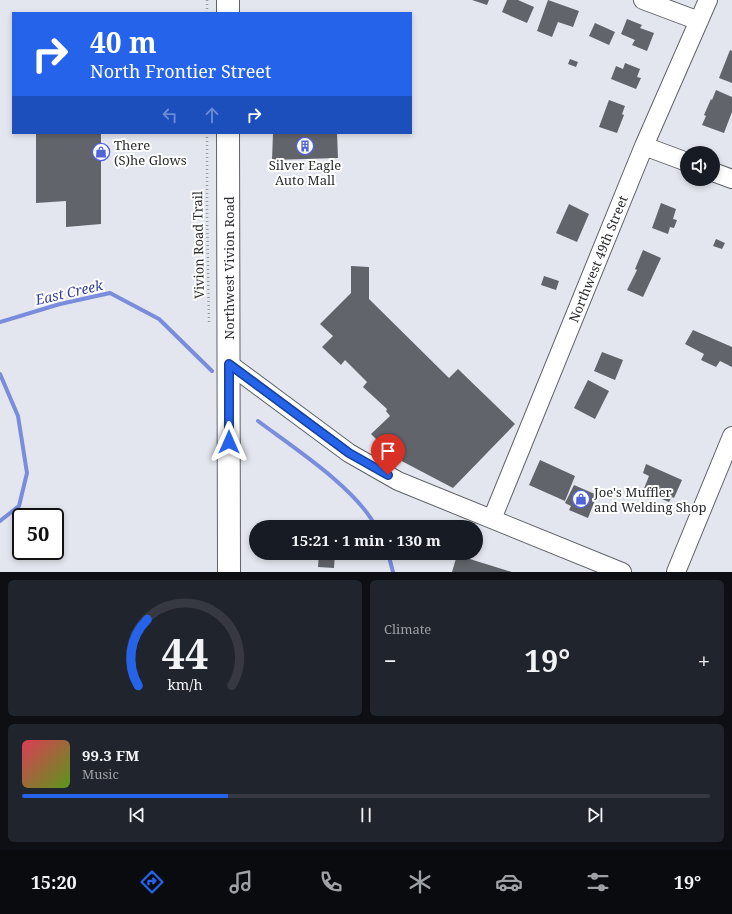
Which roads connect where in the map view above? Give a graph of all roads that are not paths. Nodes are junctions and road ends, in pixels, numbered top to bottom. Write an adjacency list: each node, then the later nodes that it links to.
1 (228, 0): 4 (main road)
2 (643, 0): 5 (street)
3 (708, 0): 5 (street, Northwest 49th Street)
4 (228, 12)
5 (699, 21): 7 (street, Northwest 49th Street)
6 (228, 134): 11 (main road, Northwest Vivion Road)
7 (644, 146): 8 (street); 13 (street, Northwest 49th Street)
8 (680, 159)
9 (720, 175): 10 (street)
10 (732, 179)
11 (229, 364): 13 (street); 14 (main road, Northwest Vivion Road)
12 (732, 436): 16 (street)
13 (492, 519): 15 (street)
14 (229, 572)
15 (622, 572)
16 (676, 572)

